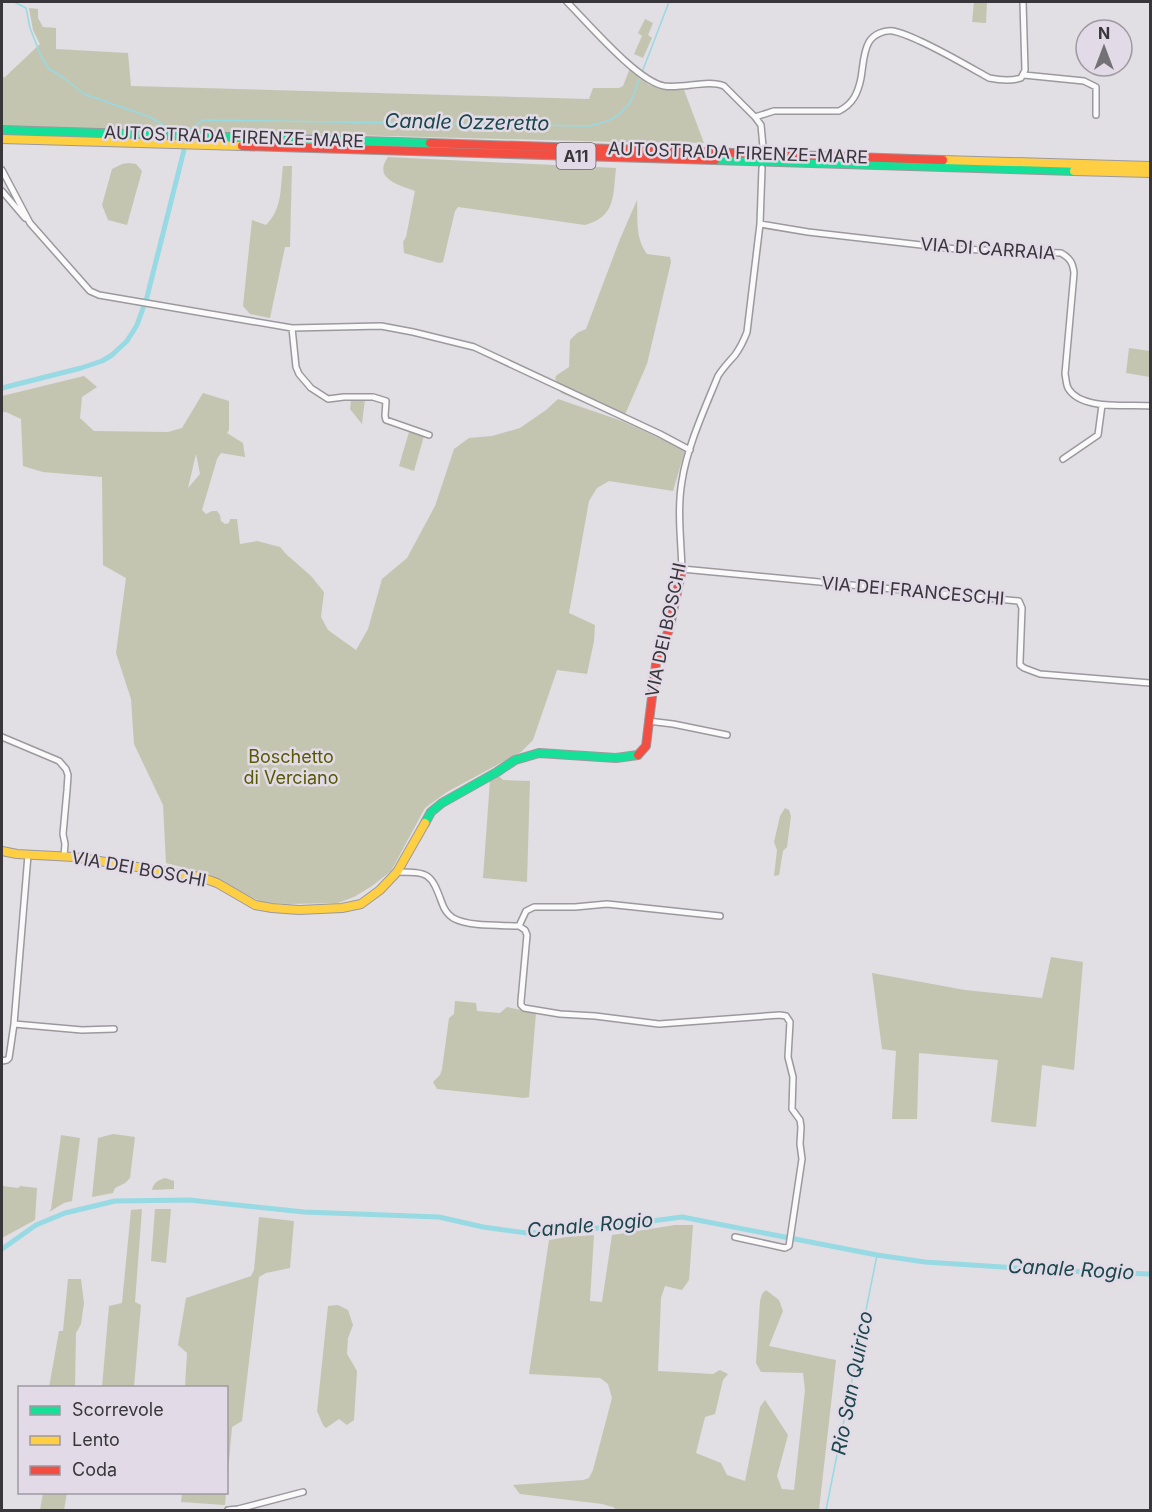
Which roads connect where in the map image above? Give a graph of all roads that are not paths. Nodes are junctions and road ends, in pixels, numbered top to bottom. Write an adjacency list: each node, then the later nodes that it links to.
1 (568, 2): 5 (street)
2 (1023, 2): 3 (street)
3 (1024, 75): 4 (street); 5 (street)
4 (1096, 115)
5 (755, 117): 8 (street)
6 (2, 130): 9 (main road, AUTOSTRADA FIRENZE-MARE / A11)
7 (2, 139): 12 (main road, AUTOSTRADA FIRENZE-MARE / A11)
8 (763, 147)
9 (1150, 166)
10 (762, 168): 15 (street, VIA DEI BOSCHI)
11 (2, 170): 14 (street)
12 (1150, 173)
13 (2, 191): 14 (street)
14 (30, 223): 16 (street)
15 (760, 224): 17 (street, VIA DI CARRAIA); 20 (street, VIA DEI BOSCHI)
16 (292, 328): 19 (street); 20 (street)
17 (1102, 405): 18 (street, VIA DI CARRAIA); 21 (street)
18 (1150, 406)
19 (429, 435)
20 (690, 450): 22 (street, VIA DEI BOSCHI)
21 (1063, 459)
22 (682, 569): 23 (street, VIA DEI FRANCESCHI); 24 (main road, VIA DEI BOSCHI)
23 (1150, 683)
24 (648, 721): 25 (street); 30 (main road, VIA DEI BOSCHI)
25 (727, 735)
26 (2, 736): 29 (street)
27 (2, 851): 28 (main road, VIA DEI BOSCHI)
28 (28, 855): 29 (main road, VIA DEI BOSCHI); 33 (street)
29 (64, 856): 30 (main road, VIA DEI BOSCHI)
30 (397, 872): 32 (street)
31 (720, 916): 32 (street)
32 (519, 926): 36 (street)
33 (14, 1024): 34 (street); 35 (street)
34 (114, 1029)
35 (2, 1061)
36 (735, 1237)
37 (303, 1492): 38 (street)
38 (228, 1510)

